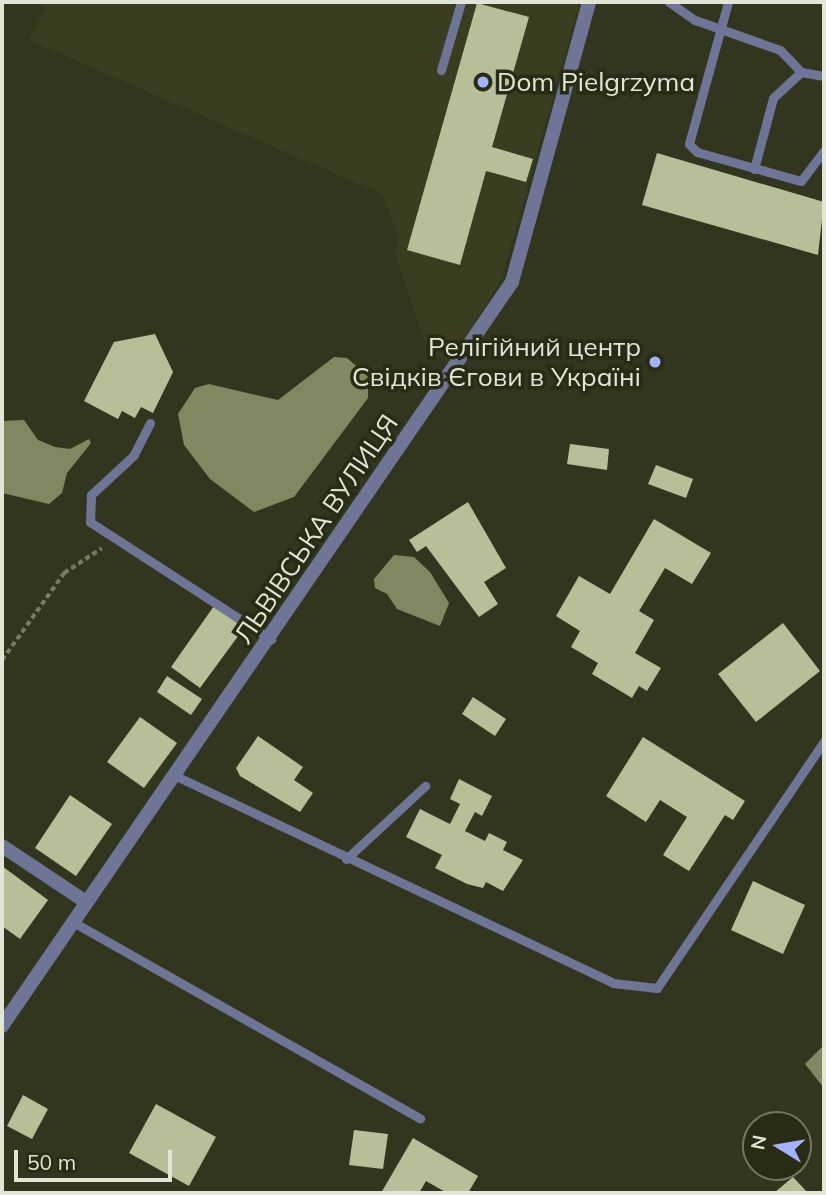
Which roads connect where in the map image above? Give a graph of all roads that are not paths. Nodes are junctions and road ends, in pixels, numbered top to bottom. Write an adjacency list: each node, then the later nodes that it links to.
1 (461, 2): 6 (lane)
2 (589, 2): 12 (street, ЛЬВІВСЬКА ВУЛИЦЯ)
3 (668, 2): 5 (lane)
4 (728, 2): 5 (lane)
5 (720, 30): 7 (lane); 10 (lane)
6 (441, 70)
7 (802, 72): 8 (lane); 10 (lane)
8 (824, 76)
9 (824, 151): 10 (lane)
10 (754, 169)
11 (150, 424): 12 (lane)
12 (271, 639): 14 (street, ЛЬВІВСЬКА ВУЛИЦЯ)
13 (824, 741): 17 (lane)
14 (178, 777): 17 (lane); 18 (street, ЛЬВІВСЬКА ВУЛИЦЯ)
15 (425, 786): 17 (lane)
16 (2, 846): 18 (street)
17 (346, 859)
18 (86, 902): 19 (street, ЛЬВІВСЬКА ВУЛИЦЯ)
19 (72, 922): 20 (street, ЛЬВІВСЬКА ВУЛИЦЯ); 21 (lane)
20 (2, 1026)
21 (420, 1118)

